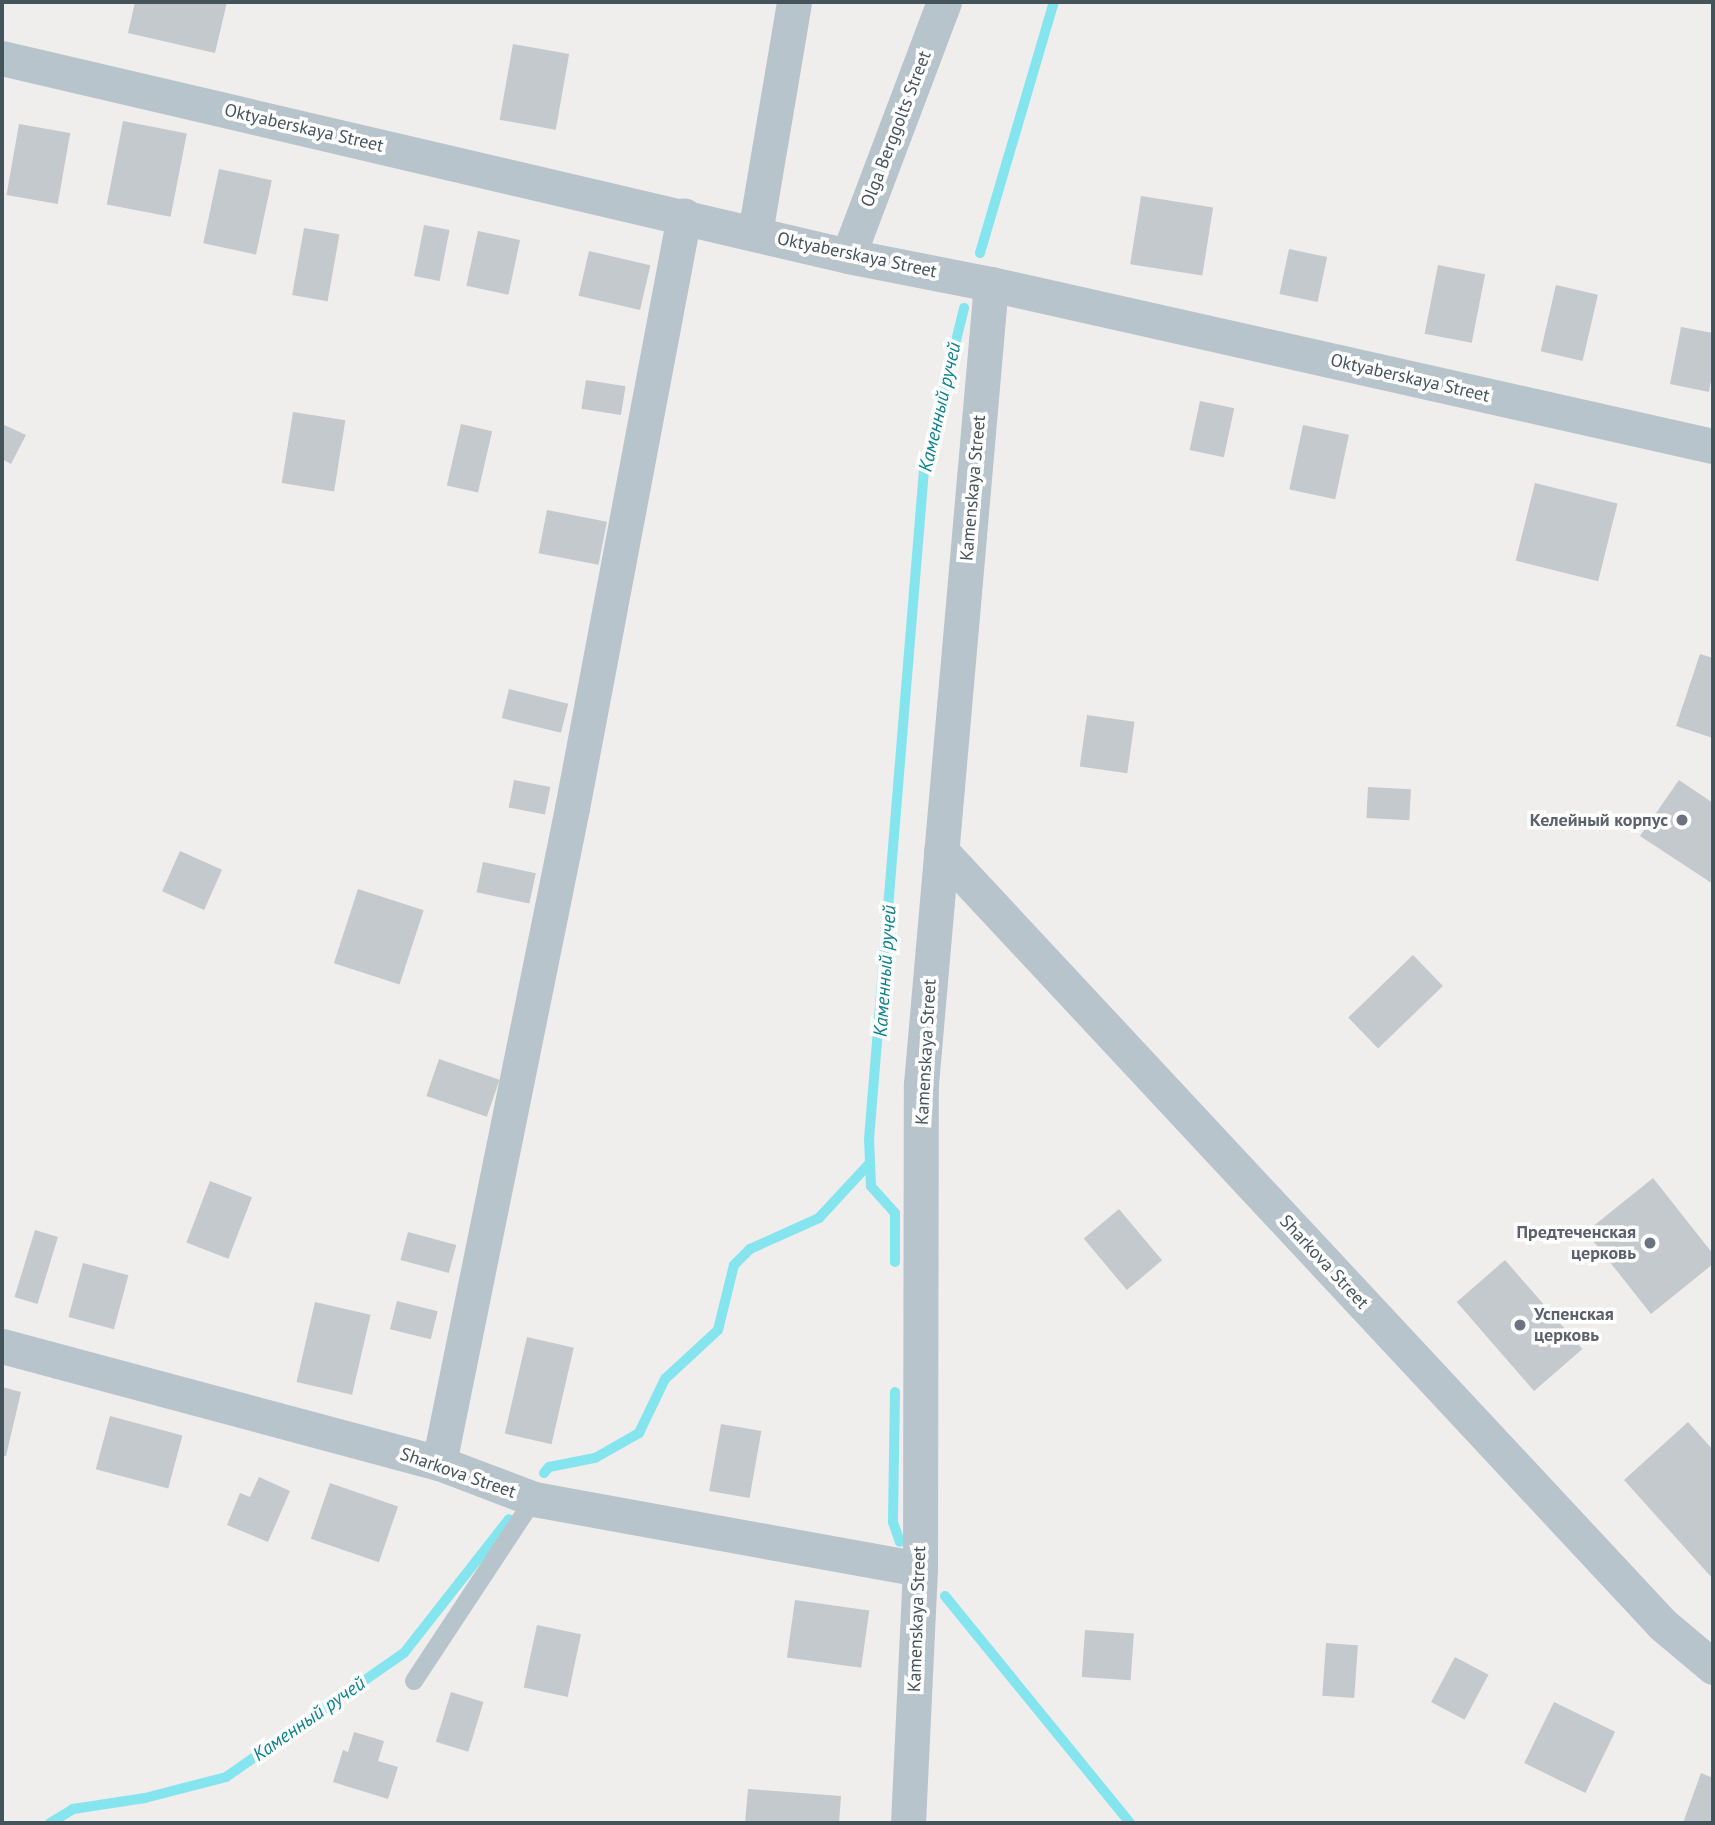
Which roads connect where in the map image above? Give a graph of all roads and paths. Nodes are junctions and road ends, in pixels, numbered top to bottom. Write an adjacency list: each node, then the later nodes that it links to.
1 (794, 2): 5 (street)
2 (944, 2): 6 (street, Olga Berggolts Street)
3 (2, 58): 4 (street, Oktyaberskaya Street)
4 (684, 216): 5 (street, Oktyaberskaya Street); 11 (street)
5 (755, 233): 6 (street, Oktyaberskaya Street)
6 (848, 256): 7 (street, Oktyaberskaya Street)
7 (991, 284): 8 (street, Oktyaberskaya Street); 9 (street, Kamenskaya Street)
8 (1713, 446)
9 (941, 851): 13 (street, Kamenskaya Street); 14 (street, Sharkova Street)
10 (2, 1346): 11 (street, Sharkova Street)
11 (439, 1463): 12 (street, Sharkova Street)
12 (534, 1499): 13 (street, Sharkova Street); 15 (lane)
13 (920, 1569): 16 (street, Kamenskaya Street)
14 (1713, 1667)
15 (414, 1681)
16 (908, 1823)

